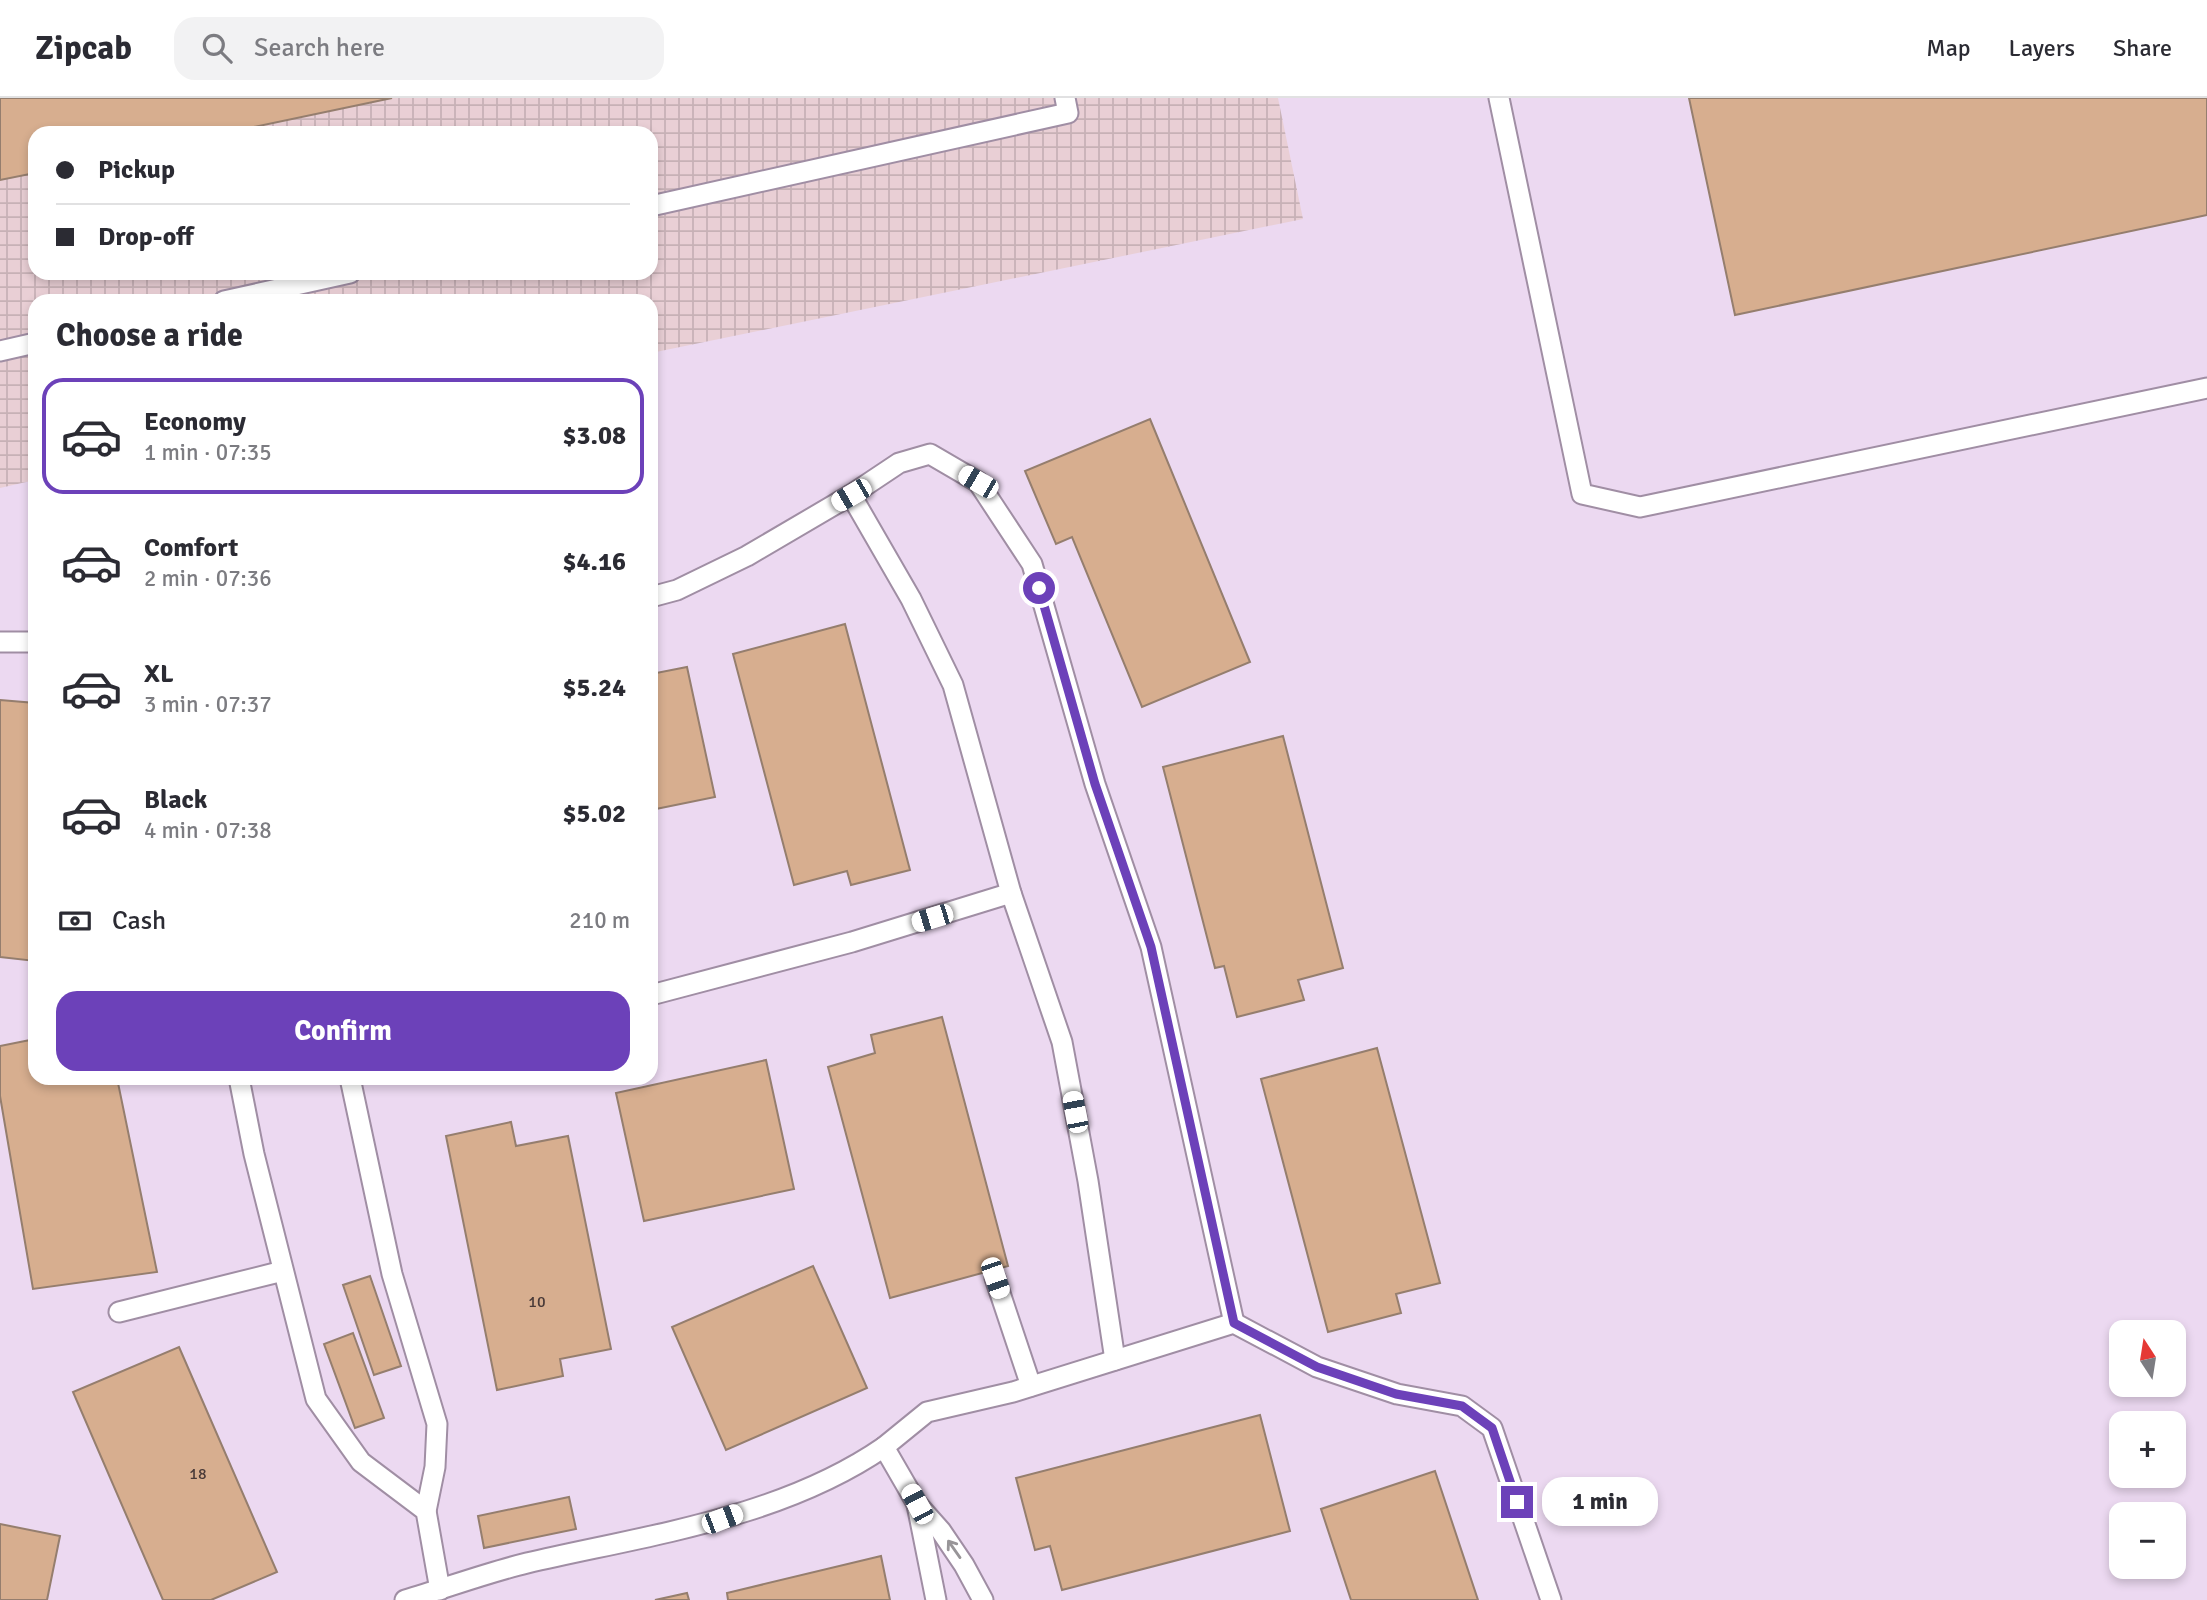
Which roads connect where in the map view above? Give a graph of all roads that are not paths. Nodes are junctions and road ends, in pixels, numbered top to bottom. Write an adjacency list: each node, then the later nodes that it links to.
1 (1065, 98): 3 (lane)
2 (1499, 98): 8 (lane)
3 (658, 204)
4 (318, 280): 5 (lane)
5 (256, 294)
6 (28, 345): 7 (lane)
7 (0, 351)
8 (2207, 388)
9 (851, 495): 10 (lane); 13 (lane); 20 (lane)
10 (658, 595)
11 (0, 642): 12 (lane)
12 (28, 642)
13 (1011, 893): 14 (lane); 21 (lane)
14 (658, 993)
15 (240, 1085): 17 (lane)
16 (352, 1085): 25 (lane)
17 (284, 1271): 19 (lane); 25 (lane)
18 (995, 1278): 22 (lane)
19 (119, 1312)
20 (1234, 1323): 21 (lane); 30 (lane)
21 (1115, 1360): 22 (lane)
22 (1031, 1386): 23 (lane)
23 (884, 1447): 24 (lane); 26 (lane)
24 (917, 1504): 28 (lane); 29 (lane, one-way to 24)
25 (426, 1511): 26 (lane)
26 (440, 1590): 27 (lane)
27 (405, 1600)
28 (936, 1600)
29 (982, 1600)
30 (1551, 1600)

